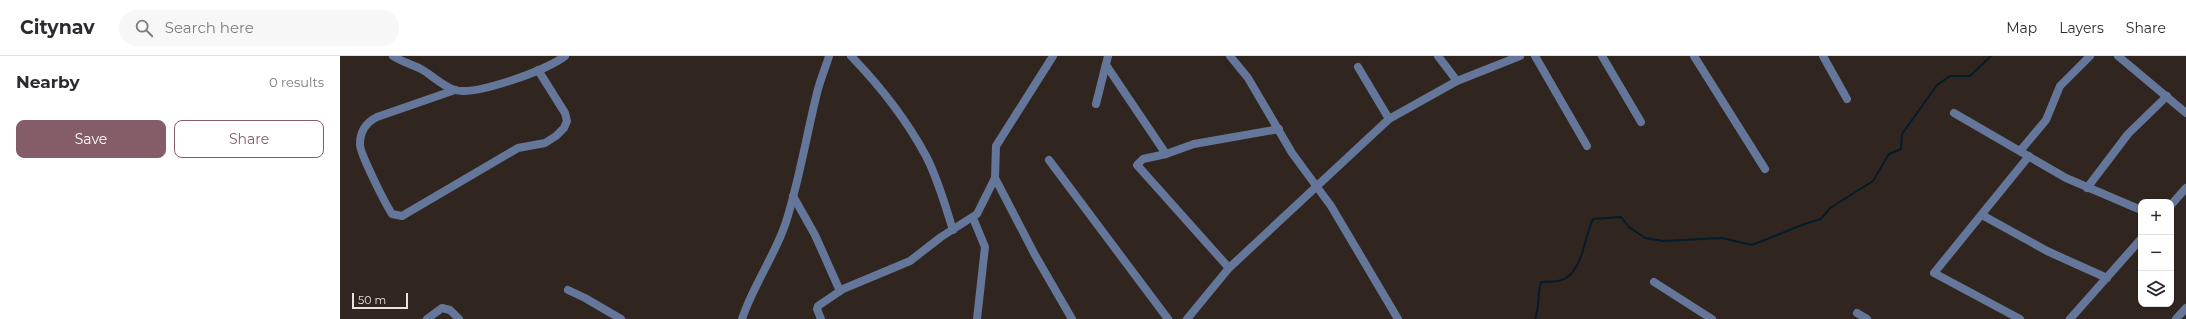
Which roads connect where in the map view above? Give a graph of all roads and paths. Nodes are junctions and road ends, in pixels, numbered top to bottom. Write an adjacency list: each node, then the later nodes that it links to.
1 (393, 56): 20 (street)
2 (565, 56): 18 (street)
3 (829, 56): 39 (street)
4 (851, 56): 44 (street)
5 (1053, 56): 35 (street)
6 (1108, 56): 16 (street)
7 (1230, 56): 28 (street)
8 (1438, 56): 19 (street)
9 (1520, 56): 19 (street)
10 (1535, 56): 29 (street)
11 (1602, 56): 27 (street)
12 (1694, 56): 34 (street)
13 (1823, 56): 22 (street)
14 (2090, 56): 30 (street)
15 (2118, 56): 21 (street)
16 (1106, 65): 23 (street); 31 (street)
17 (1358, 67): 26 (street)
18 (538, 70): 20 (street); 20 (street)
19 (1457, 81): 26 (street)
20 (455, 90)
21 (2167, 96): 25 (street); 37 (street)
22 (1847, 99)
23 (1096, 104)
24 (1954, 113): 30 (street)
25 (2186, 113)
26 (1389, 119): 36 (street)
27 (1641, 122)
28 (1279, 130): 31 (street); 36 (street)
29 (1587, 146)
30 (2020, 151): 32 (street)
31 (1166, 154): 46 (street)
32 (2029, 156): 37 (street); 42 (street)
33 (1049, 160): 60 (street)
34 (1765, 169)
35 (995, 178): 43 (street); 59 (street)
36 (1316, 187): 46 (street); 62 (street)
37 (2087, 188): 41 (street)
38 (2186, 188): 40 (street)
39 (793, 196): 50 (street); 56 (street)
40 (2174, 201)
41 (2138, 209)
42 (1982, 216): 47 (street); 65 (street)
43 (973, 218): 44 (street); 58 (street)
44 (953, 230): 50 (street)
45 (2138, 242): 47 (street)
46 (1229, 268): 61 (street)
47 (2107, 278): 66 (street)
48 (1654, 282): 63 (street)
49 (568, 290): 55 (street)
50 (840, 291): 57 (street)
51 (2186, 308): 67 (street)
52 (1857, 313): 64 (street)
53 (427, 319): 54 (street)
54 (459, 319)
55 (621, 319)
56 (742, 319)
57 (820, 319)
58 (977, 319)
59 (1072, 319)
60 (1168, 319)
61 (1187, 319)
62 (1398, 319)
63 (1712, 319)
64 (1867, 319)
65 (2020, 319)
66 (2070, 319)
67 (2176, 319)

